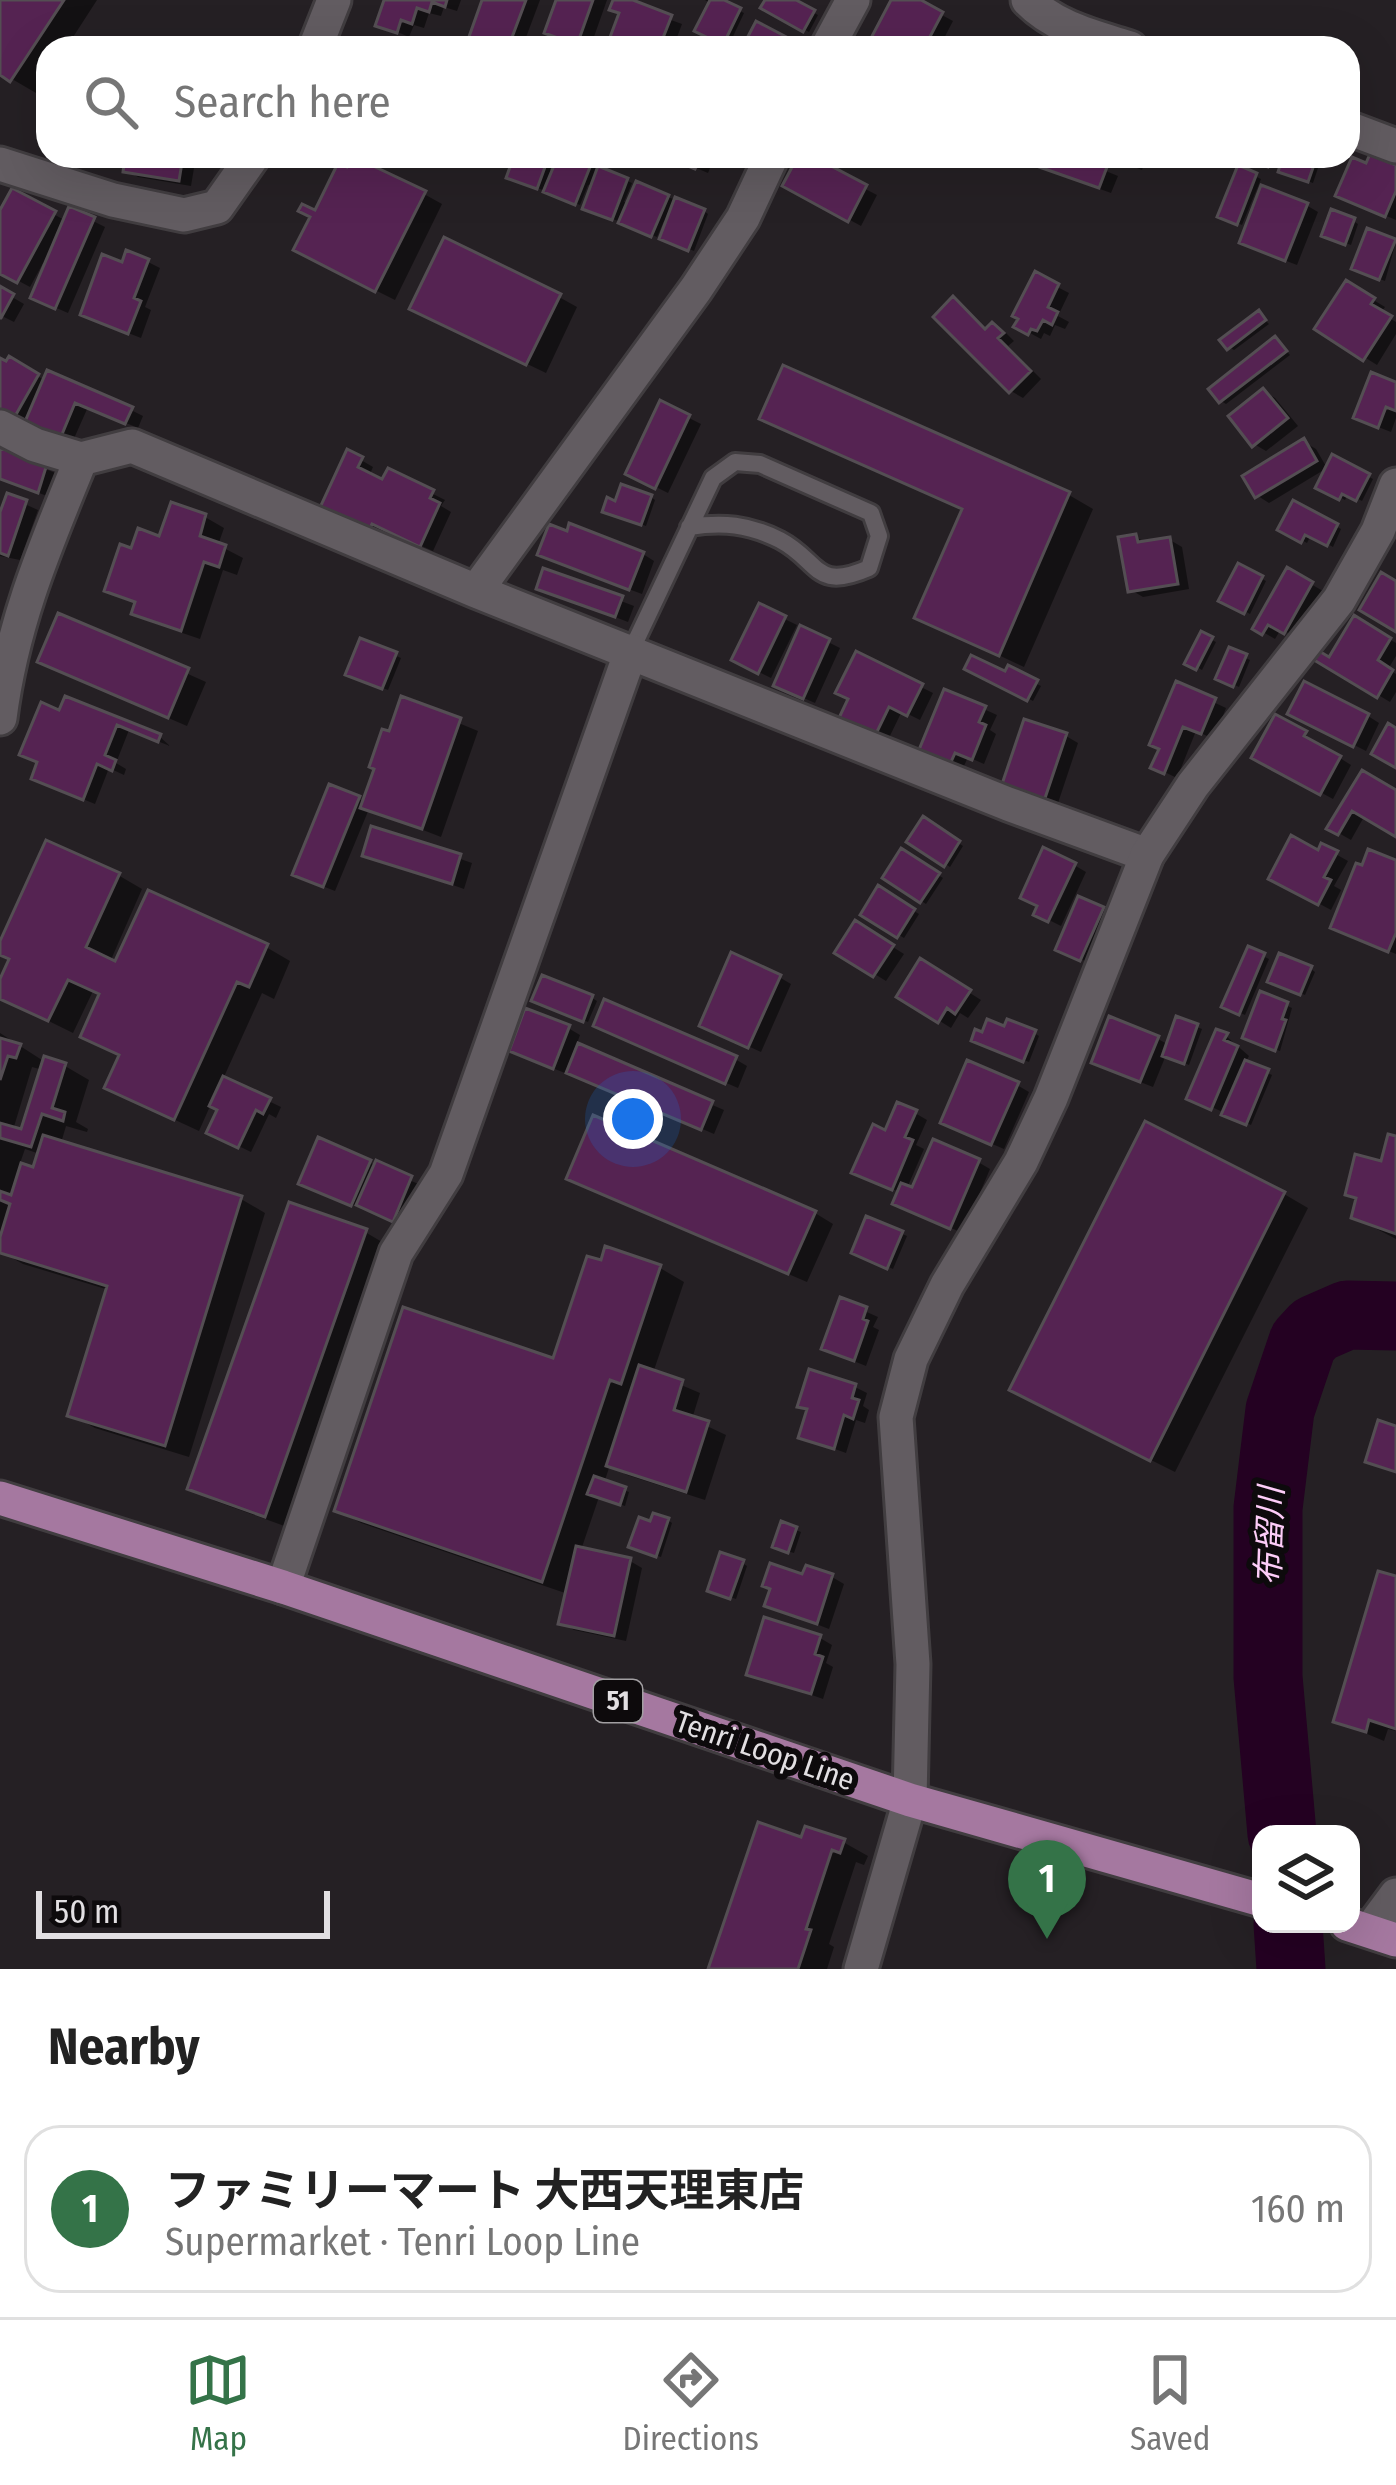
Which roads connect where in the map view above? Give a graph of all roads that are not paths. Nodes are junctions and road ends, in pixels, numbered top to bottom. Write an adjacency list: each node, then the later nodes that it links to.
1 (334, 0): 4 (street)
2 (853, 0): 5 (street)
3 (1028, 0): 6 (street)
4 (320, 36)
5 (834, 36)
6 (1091, 36)
7 (1360, 132): 8 (street)
8 (1396, 146)
9 (0, 164): 10 (street)
10 (245, 168)
11 (766, 168): 16 (street)
12 (0, 428): 13 (street)
13 (81, 459): 16 (street); 18 (street)
14 (1396, 485): 19 (street)
15 (689, 527): 15 (lane); 17 (lane)
16 (476, 591): 17 (street)
17 (631, 651): 19 (street); 21 (street)
18 (0, 718)
19 (1147, 855): 22 (street)
20 (0, 1498): 21 (main road, Tenri Loop Line / 51)
21 (283, 1587): 22 (main road, Tenri Loop Line / 51)
22 (910, 1800): 24 (main road, Tenri Loop Line / 51); 26 (street)
23 (1396, 1895): 25 (street)
24 (1250, 1897)
25 (1371, 1931)
26 (861, 1969)

